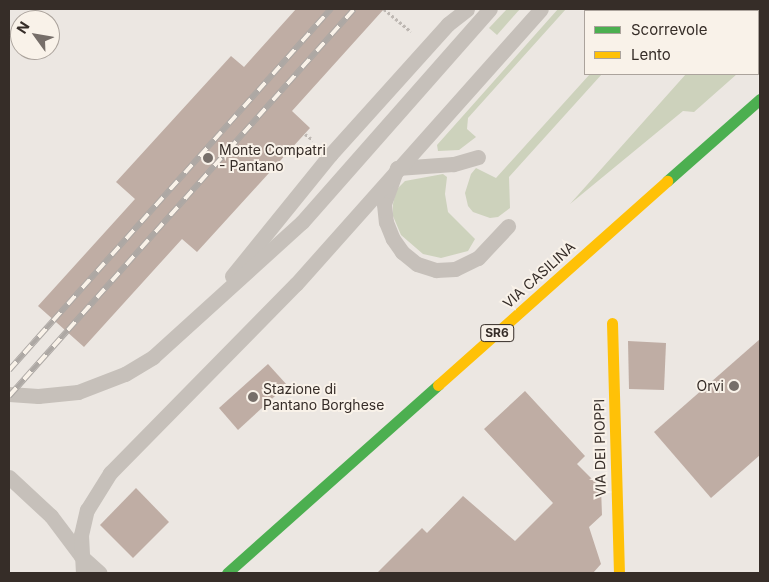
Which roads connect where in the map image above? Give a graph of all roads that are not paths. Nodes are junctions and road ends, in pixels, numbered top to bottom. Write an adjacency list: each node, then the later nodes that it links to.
1 (467, 9): 8 (lane)
2 (490, 9): 8 (lane)
3 (541, 9): 6 (lane)
4 (760, 99): 15 (main road, VIA CASILINA / SR6)
5 (478, 157): 6 (lane)
6 (397, 168): 7 (lane); 12 (lane)
7 (508, 226)
8 (208, 307): 10 (lane)
9 (612, 323): 16 (main road, VIA DEI PIOPPI)
10 (9, 394)
11 (9, 477): 12 (lane)
12 (81, 556): 13 (lane); 14 (lane)
13 (83, 573)
14 (100, 573)
15 (227, 573)
16 (619, 573)

